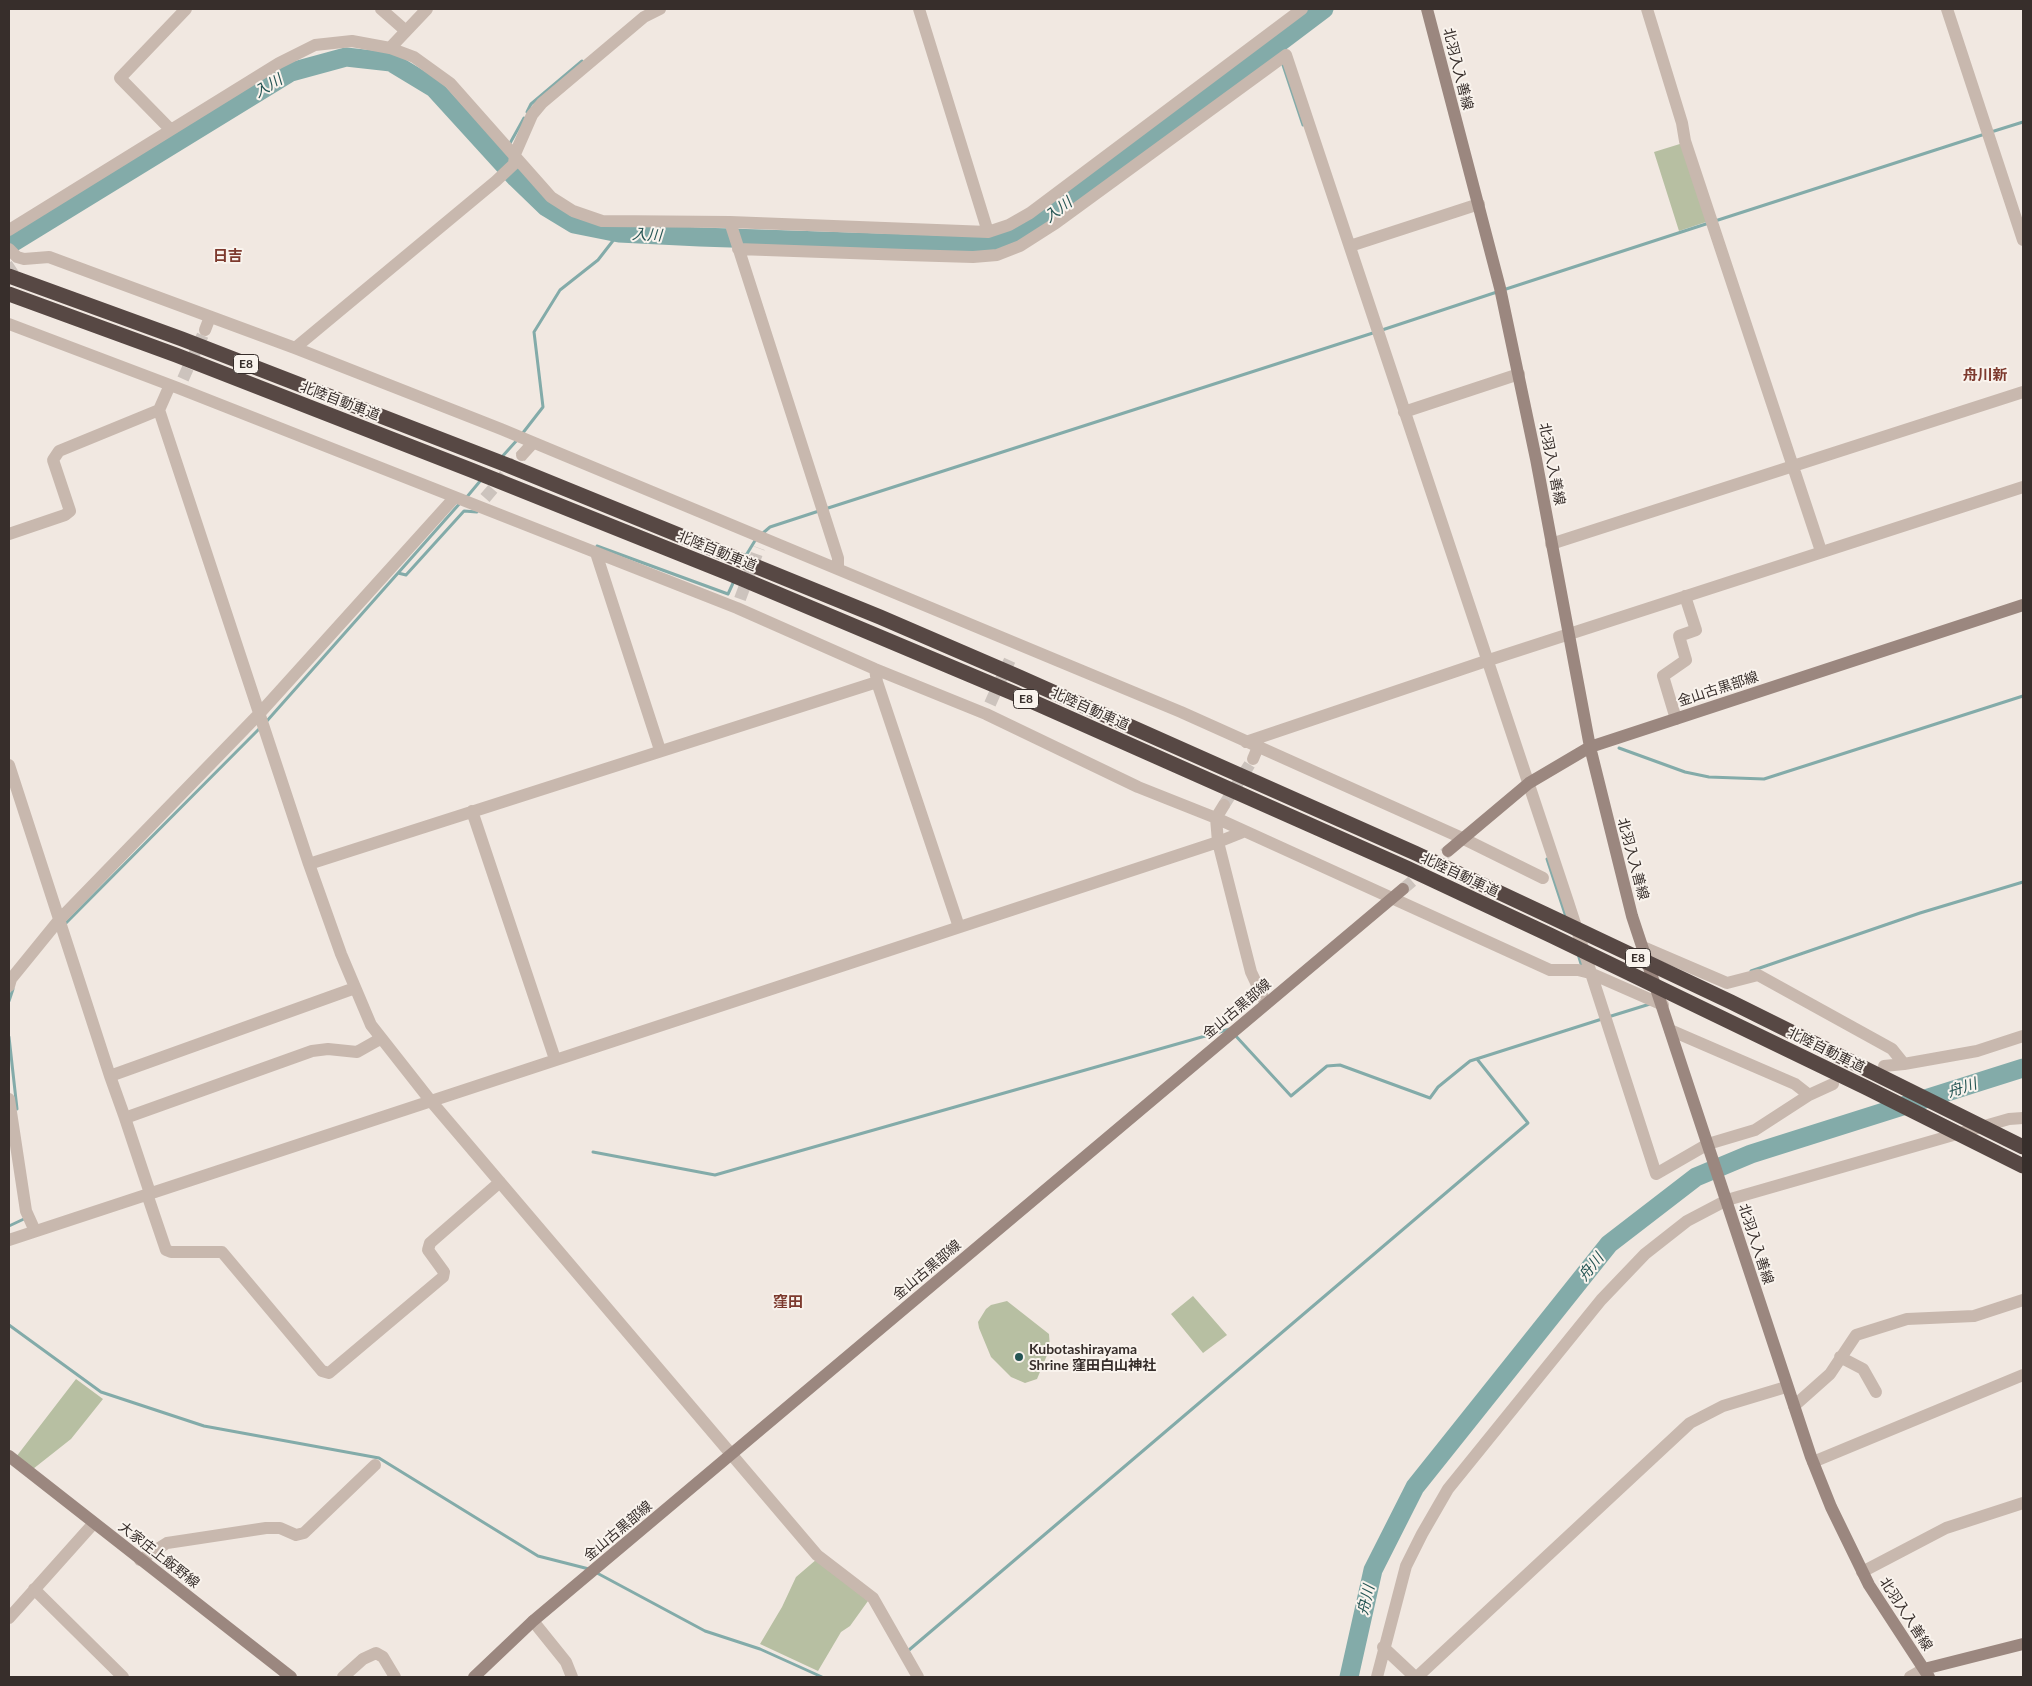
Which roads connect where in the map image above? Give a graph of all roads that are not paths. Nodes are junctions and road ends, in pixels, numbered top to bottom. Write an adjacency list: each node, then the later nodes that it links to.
1 (186, 9): 12 (street)
2 (381, 9): 10 (street)
3 (427, 9): 10 (street)
4 (660, 9): 13 (street)
5 (919, 9): 17 (street)
6 (1302, 9): 17 (street)
7 (1427, 9): 14 (main road, 北羽入入善線)
8 (1647, 9): 35 (street)
9 (1946, 9): 18 (street)
10 (406, 31): 11 (street)
11 (390, 48): 12 (street); 13 (street)
12 (170, 129): 16 (street)
13 (514, 159): 15 (street); 27 (street)
14 (1478, 204): 19 (street); 28 (main road, 北羽入入善線)
15 (730, 222): 17 (street); 21 (street)
16 (9, 230)
17 (988, 232)
18 (2023, 240)
19 (1350, 246): 21 (street); 32 (street)
20 (9, 249): 22 (street)
21 (738, 249): 42 (street)
22 (16, 267): 24 (street); 79 (highway, 北陸自動車道 / E8)
23 (9, 294): 89 (highway, 北陸自動車道 / E8)
24 (210, 317): 26 (street); 27 (street)
25 (9, 324): 29 (street)
26 (205, 330)
27 (295, 348): 33 (street)
28 (1519, 374): 32 (street); 39 (main road, 北羽入入善線)
29 (177, 384): 31 (street); 37 (street)
30 (2023, 392): 35 (street)
31 (159, 410): 38 (street); 48 (street)
32 (1404, 412): 46 (street)
33 (533, 443): 34 (street); 42 (street)
34 (522, 455)
35 (1794, 466): 39 (street); 40 (street)
36 (2023, 487): 40 (street)
37 (455, 497): 41 (street); 48 (street)
38 (9, 534)
39 (1551, 544): 45 (main road, 北羽入入善線)
40 (1821, 551): 43 (street)
41 (596, 553): 47 (street); 52 (street)
42 (838, 569): 51 (street)
43 (1685, 596): 45 (street); 49 (street)
44 (2023, 605): 49 (main road, 金山古黒部線)
45 (1568, 634): 46 (street); 50 (main road, 北羽入入善線)
46 (1486, 661): 51 (street); 54 (street)
47 (876, 676): 52 (street); 57 (street); 67 (street)
48 (259, 714): 62 (street); 66 (street)
49 (1676, 719): 50 (main road, 金山古黒部線)
50 (1590, 747): 54 (main road, 金山古黒部線); 68 (main road, 北羽入入善線)
51 (1252, 749): 59 (street)
52 (660, 750): 56 (street)
53 (9, 765): 66 (street)
54 (1529, 783): 59 (main road, 金山古黒部線); 69 (street)
55 (1224, 805): 57 (street)
56 (472, 811): 62 (street); 77 (street)
57 (1216, 818): 58 (street); 60 (street)
58 (1243, 832): 60 (street); 65 (street)
59 (1462, 838): 61 (main road, 金山古黒部線); 63 (street)
60 (1218, 842): 67 (street); 72 (street)
61 (1448, 851)
62 (308, 864): 71 (street)
63 (1543, 878)
64 (1403, 890): 65 (main road, 金山古黒部線)
65 (1392, 898): 69 (street); 72 (main road, 金山古黒部線)
66 (59, 920): 70 (street); 80 (street)
67 (960, 928): 77 (street)
68 (1643, 948): 73 (main road, 北羽入入善線); 78 (street)
69 (1590, 973): 73 (street); 87 (street)
70 (9, 982)
71 (355, 988): 76 (street); 80 (street)
72 (1266, 1004): 102 (main road, 金山古黒部線)
73 (1662, 1005): 74 (main road, 北羽入入善線)
74 (1670, 1030): 82 (street); 87 (main road, 北羽入入善線)
75 (2023, 1036): 78 (street)
76 (380, 1039): 84 (street); 85 (street)
77 (555, 1060): 84 (street)
78 (1904, 1064): 79 (street)
79 (1884, 1072): 88 (highway, 北陸自動車道 / E8)
80 (110, 1076): 85 (street)
81 (1833, 1084): 82 (street)
82 (1809, 1095): 87 (street)
83 (9, 1099): 93 (street)
84 (430, 1100): 90 (street); 91 (street)
85 (125, 1118): 91 (street)
86 (2023, 1118): 92 (street)
87 (1709, 1147): 92 (main road, 北羽入入善線)
88 (2023, 1147)
89 (2023, 1166)
90 (500, 1182): 91 (street); 102 (street)
91 (148, 1193): 93 (street)
92 (1727, 1200): 98 (main road, 北羽入入善線); 113 (street)
93 (35, 1231): 94 (street)
94 (9, 1240)
95 (2023, 1300): 96 (street)
96 (1840, 1357): 99 (street); 100 (street)
97 (2023, 1375): 103 (street)
98 (1786, 1387): 100 (main road, 北羽入入善線); 123 (street)
99 (1876, 1392)
100 (1794, 1406): 103 (main road, 北羽入入善線)
101 (9, 1456): 106 (main road, 大家庄上飯野線)
102 (731, 1456): 111 (main road, 金山古黒部線); 121 (street)
103 (1813, 1462): 108 (main road, 北羽入入善線)
104 (375, 1465): 107 (street)
105 (2023, 1503): 108 (street)
106 (93, 1524): 107 (main road, 大家庄上飯野線); 109 (street)
107 (140, 1560): 117 (main road, 大家庄上飯野線)
108 (1862, 1572): 114 (main road, 北羽入入善線)
109 (34, 1589): 110 (street); 116 (street)
110 (9, 1618)
111 (534, 1621): 115 (main road, 金山古黒部線); 120 (street)
112 (2023, 1644): 114 (main road)
113 (1383, 1646): 122 (street); 123 (street)
114 (1927, 1673): 124 (street)
115 (480, 1675)
116 (123, 1677)
117 (289, 1677)
118 (343, 1677): 119 (street)
119 (395, 1677)
120 (572, 1677)
121 (918, 1677)
122 (1377, 1677)
123 (1416, 1677)
124 (1910, 1677)

